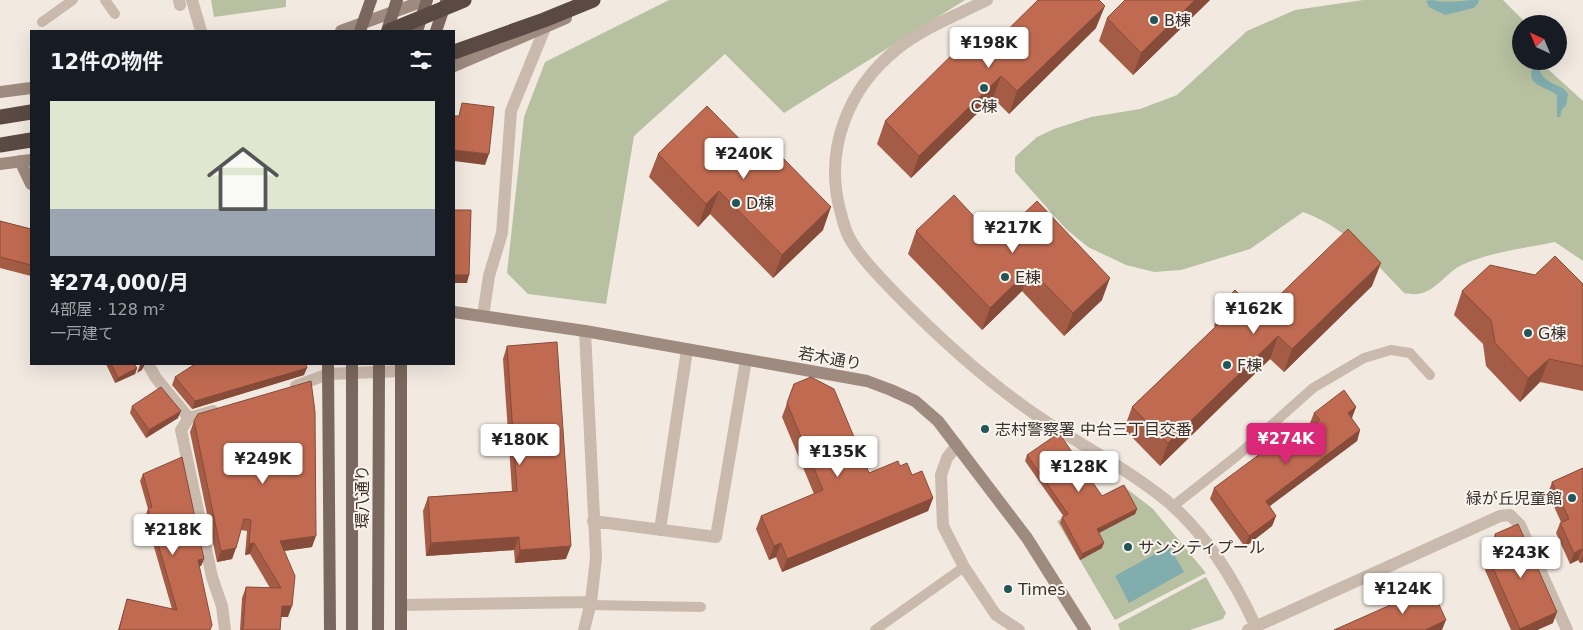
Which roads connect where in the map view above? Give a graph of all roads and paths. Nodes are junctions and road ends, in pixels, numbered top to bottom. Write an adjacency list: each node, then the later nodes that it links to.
1 (73, 0): 13 (lane)
2 (105, 0): 12 (lane)
3 (192, 0): 16 (street)
4 (371, 0): 14 (main road)
5 (397, 0): 18 (main road, bridge)
6 (426, 0): 14 (street); 20 (main road)
7 (447, 0): 21 (main road)
8 (464, 0): 19 (highway, bridge)
9 (593, 0): 22 (highway)
10 (602, 0): 15 (street)
11 (987, 0): 48 (street)
12 (115, 14)
13 (42, 22)
14 (361, 28): 17 (street)
15 (545, 28): 23 (street); 34 (street)
16 (201, 30)
17 (348, 30)
18 (388, 30)
19 (390, 30)
20 (417, 30)
21 (436, 30)
22 (455, 52)
23 (455, 66)
24 (30, 88): 25 (street)
25 (0, 92)
26 (30, 112): 27 (highway)
27 (0, 118)
28 (30, 140): 29 (highway)
29 (0, 145)
30 (26, 161): 31 (street); 32 (street)
31 (0, 164)
32 (30, 179)
33 (455, 312): 34 (street, 若木通り)
34 (483, 316): 35 (street, 若木通り)
35 (585, 331): 36 (street, 若木通り); 49 (street)
36 (687, 350): 37 (street, 若木通り); 50 (street)
37 (746, 360): 47 (street, 若木通り); 50 (street)
38 (149, 365): 46 (street)
39 (352, 365): 58 (main road, 環八通り, bridge)
40 (379, 365): 59 (main road, 環八通り, bridge)
41 (401, 367): 42 (street); 53 (main road)
42 (328, 369): 44 (street); 57 (main road)
43 (1430, 375): 48 (lane)
44 (287, 389)
45 (225, 407): 46 (street)
46 (189, 418): 56 (street)
47 (957, 444): 51 (street); 64 (street, 若木通り)
48 (1172, 507): 55 (street)
49 (593, 521): 50 (street); 52 (street)
50 (660, 530)
51 (964, 567): 62 (lane); 63 (street)
52 (591, 604): 53 (street); 54 (lane); 61 (street)
53 (401, 605): 60 (main road)
54 (702, 607)
55 (1252, 628): 65 (street)
56 (225, 630)
57 (330, 630)
58 (352, 630)
59 (378, 630)
60 (401, 630)
61 (584, 630)
62 (875, 630)
63 (1019, 630)
64 (1084, 630)
65 (1567, 630)

